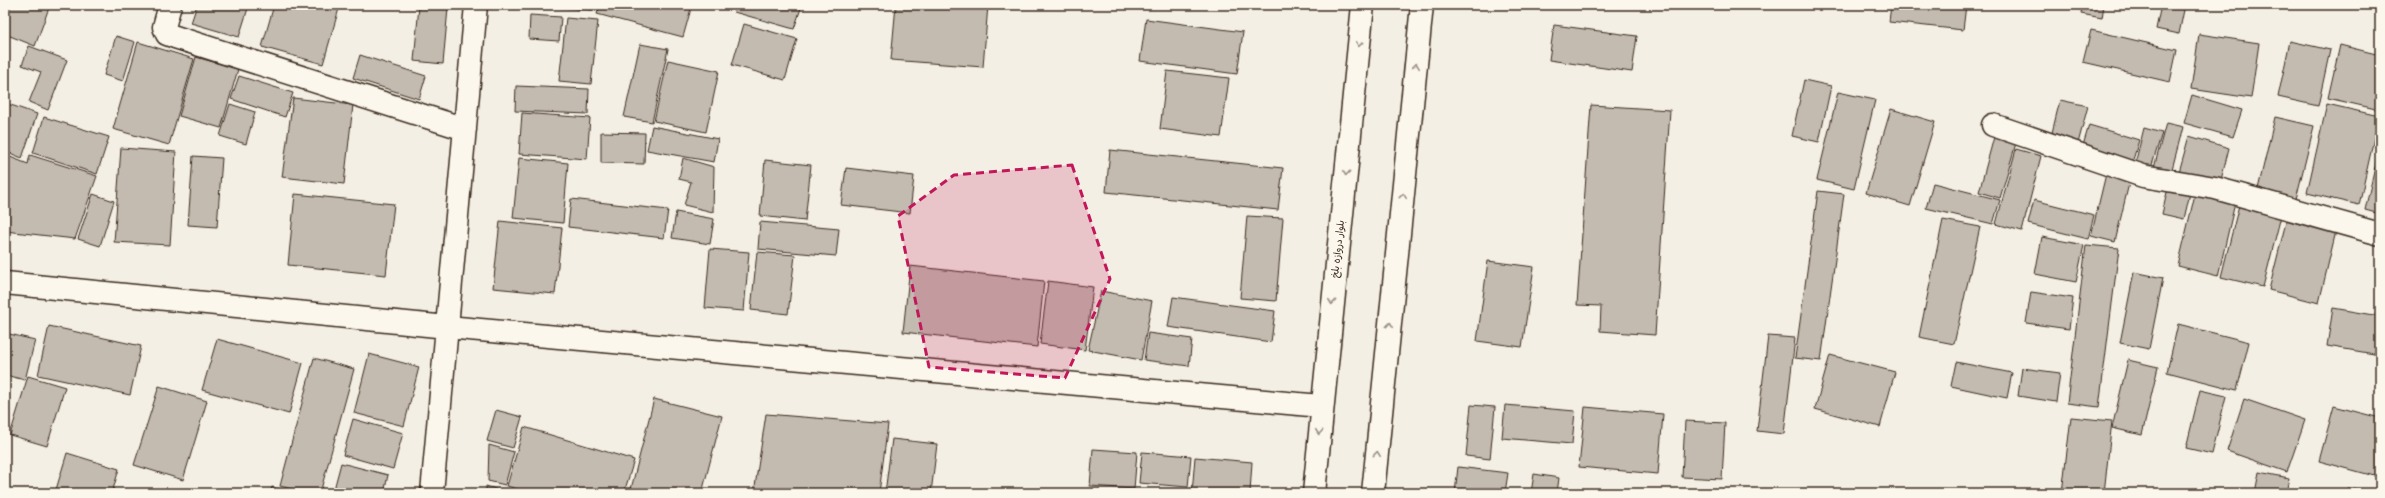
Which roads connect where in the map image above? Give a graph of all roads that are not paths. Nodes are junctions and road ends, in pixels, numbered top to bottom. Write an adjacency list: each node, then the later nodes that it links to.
1 (170, 5): 6 (street)
2 (476, 5): 6 (street)
3 (1363, 5): 10 (street, بلوار دروازه بلخ, one-way to 10)
4 (1422, 5): 13 (street, one-way to 4)
5 (1993, 125): 7 (street)
6 (465, 129): 9 (street)
7 (2380, 234)
8 (5, 283): 9 (street)
9 (447, 327): 10 (street); 11 (street)
10 (1321, 406): 12 (street, بلوار دروازه بلخ, one-way to 12)
11 (432, 493)
12 (1314, 493)
13 (1373, 493)

